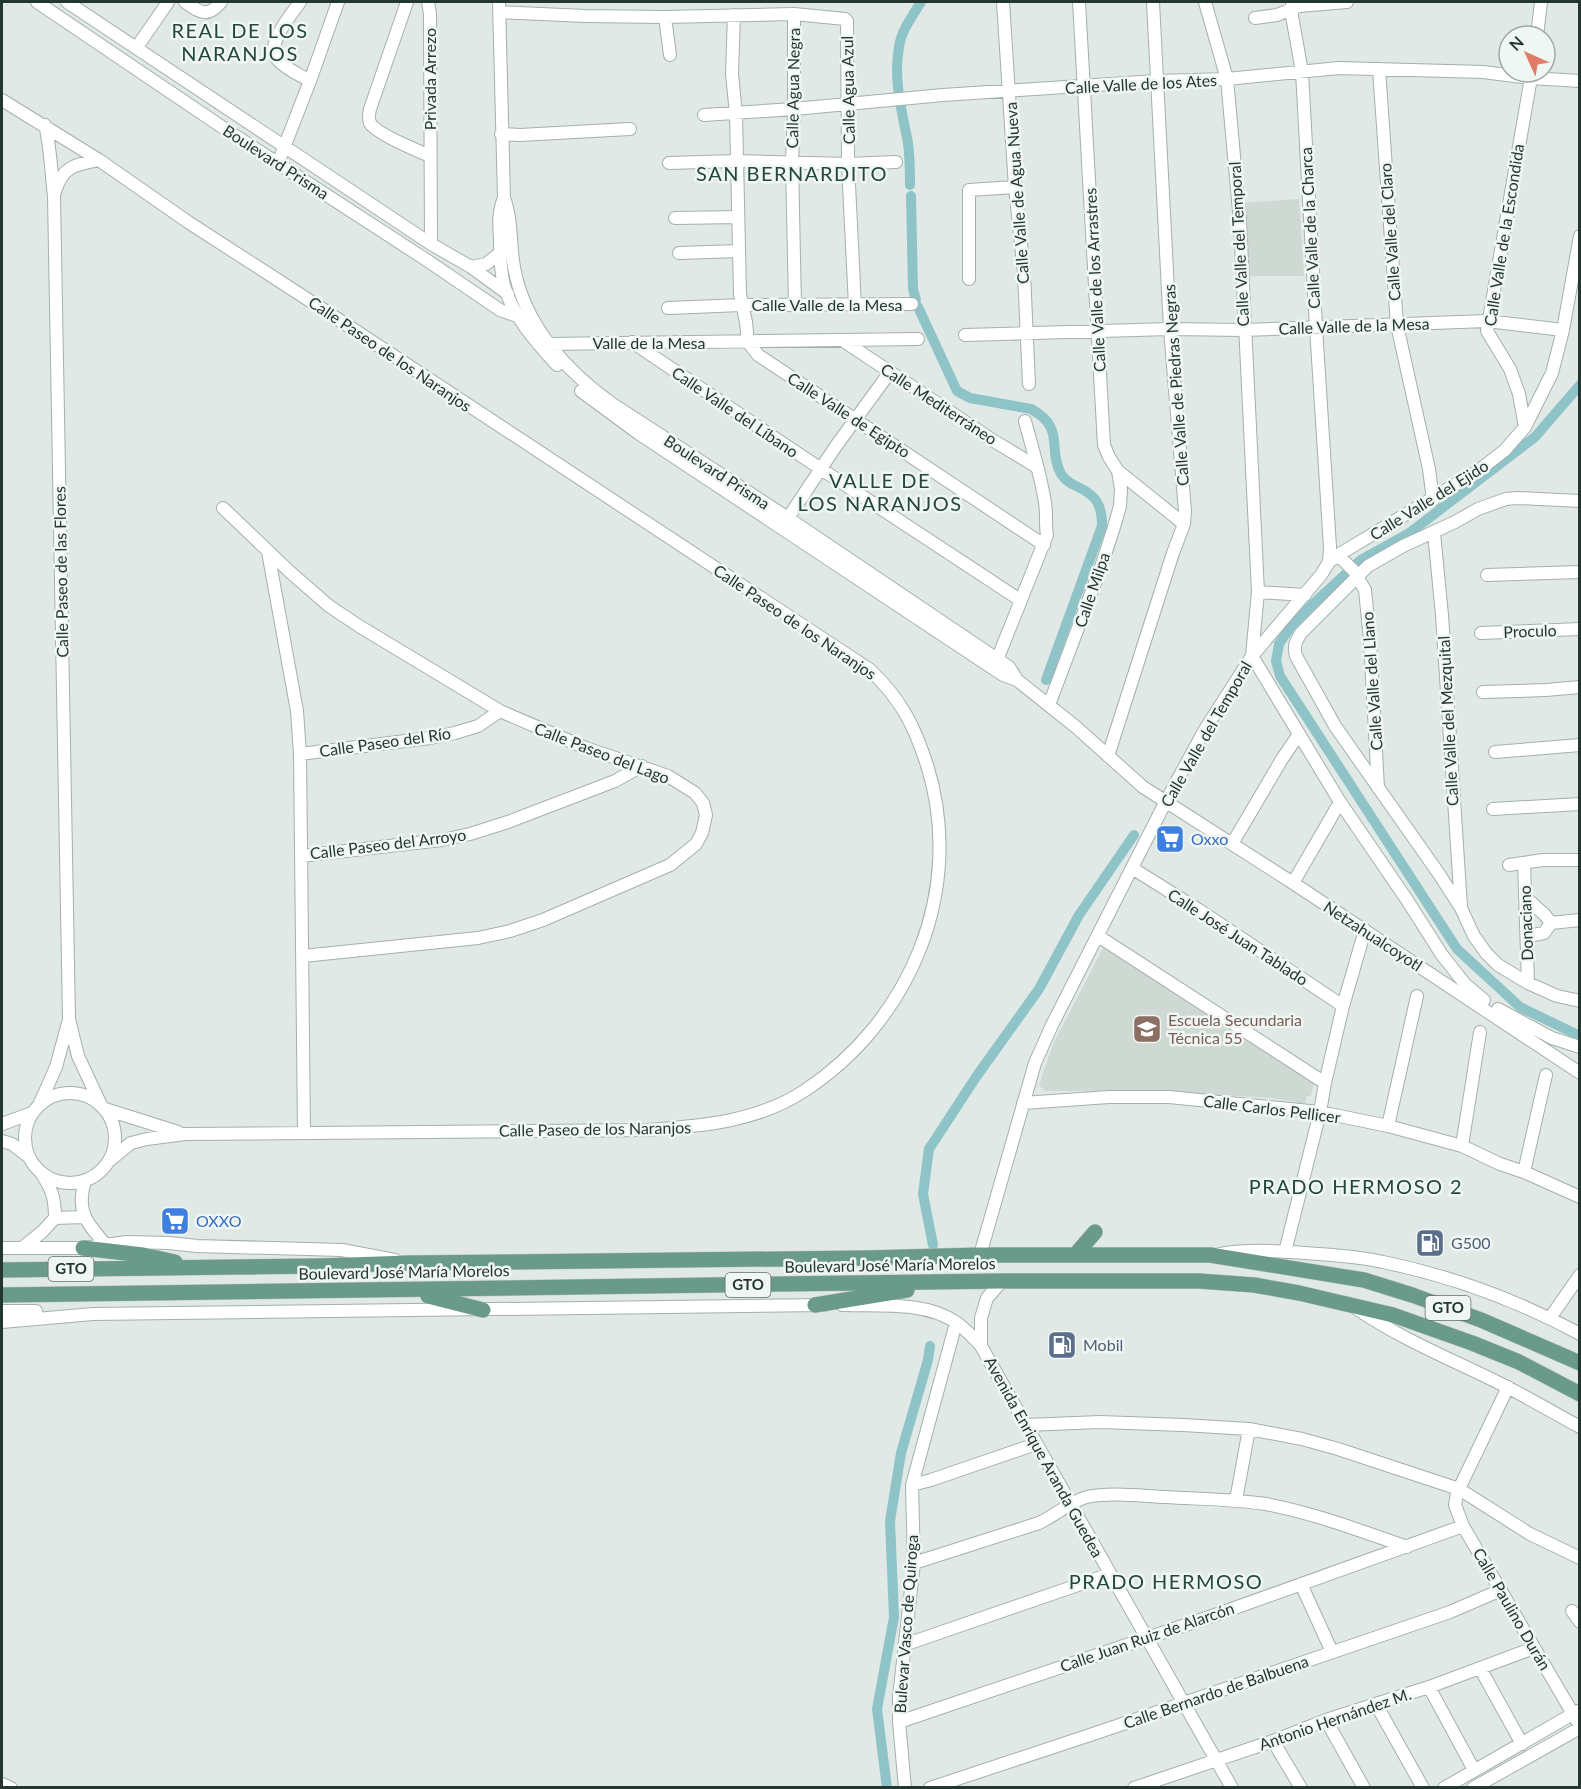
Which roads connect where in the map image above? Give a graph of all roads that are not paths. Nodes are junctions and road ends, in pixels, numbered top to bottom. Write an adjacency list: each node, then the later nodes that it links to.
1 (36, 2): 50 (street, Boulevard Prisma)
2 (67, 2): 24 (street, Boulevard Prisma)
3 (168, 2): 24 (street)
4 (185, 2): 5 (street)
5 (221, 2)
6 (300, 2): 31 (street)
7 (338, 2): 31 (street)
8 (407, 2): 46 (street, Privada Arrezo)
9 (428, 2): 46 (street, Privada Arrezo)
10 (1003, 2): 36 (street, Calle Valle de Agua Nueva)
11 (1079, 2): 35 (street, Calle Valle de los Arrastres)
12 (1153, 2): 32 (street, Calle Valle de Piedras Negras)
13 (1205, 2): 30 (street, Calle Valle del Temporal)
14 (1347, 2): 17 (street)
15 (1534, 2): 16 (street)
16 (1541, 2): 23 (street)
17 (1292, 5): 22 (street); 27 (street, Calle Valle de la Charca)
18 (499, 7): 21 (street); 44 (street)
19 (794, 14): 20 (street); 38 (street, Calle Agua Azul); 39 (street, Calle Agua Negra)
20 (734, 15): 21 (street); 40 (street)
21 (665, 17): 25 (street)
22 (1255, 18)
23 (1538, 24)
24 (136, 47): 45 (street, Boulevard Prisma)
25 (670, 55)
26 (1379, 69): 27 (street, Calle Valle de los Ates); 28 (street, Calle Valle de los Ates); 76 (street, Calle Valle del Claro)
27 (1302, 72): 30 (street, Calle Valle de los Ates); 77 (street, Calle Valle de la Charca)
28 (1497, 73)
29 (1557, 78): 33 (street, Calle Valle de los Ates)
30 (1227, 79): 32 (street, Calle Valle de los Ates); 79 (street, Calle Valle del Temporal)
31 (310, 81): 45 (street)
32 (1156, 81): 35 (street, Calle Valle de los Ates); 78 (street, Calle Valle de Piedras Negras)
33 (1580, 81)
34 (1529, 84): 75 (street, Calle Valle de la Escondida)
35 (1085, 86): 36 (street, Calle Valle de los Ates); 81 (street, Calle Valle de los Arrastres)
36 (1010, 92): 38 (street, Calle Valle de los Ates); 54 (street, Calle Valle de Agua Nueva)
37 (2, 99): 42 (street, Calle Paseo de los Naranjos)
38 (848, 105): 39 (street, Calle Valle de los Ates); 53 (street, Calle Agua Azul)
39 (794, 109): 40 (street, Calle Valle de los Ates); 52 (street, Calle Agua Negra)
40 (736, 114): 41 (street, Calle Valle de los Ates); 48 (street)
41 (704, 115)
42 (45, 126): 47 (street, Calle Paseo de los Naranjos); 55 (street, Calle Paseo de las Flores)
43 (630, 129): 44 (street)
44 (501, 134): 56 (street)
45 (285, 146): 50 (street); 60 (street, Boulevard Prisma)
46 (430, 156): 60 (street, Privada Arrezo)
47 (99, 160): 55 (street); 162 (street, Calle Paseo de los Naranjos)
48 (736, 161): 51 (street); 52 (street); 57 (street)
49 (896, 162): 53 (street)
50 (278, 163): 73 (street, Boulevard Prisma)
51 (669, 163)
52 (792, 163): 53 (street); 70 (street, Calle Agua Negra)
53 (848, 164): 71 (street, Calle Agua Azul)
54 (1015, 188): 65 (street); 82 (street, Calle Valle de Agua Nueva)
55 (54, 196): 150 (street, Calle Paseo de las Flores)
56 (504, 198): 62 (street); 67 (street)
57 (738, 217): 58 (street); 61 (street)
58 (675, 218)
59 (1580, 236): 80 (street, Calle Valle del Ejido)
60 (431, 243): 64 (street, Boulevard Prisma)
61 (739, 251): 63 (street); 69 (street)
62 (500, 252): 64 (street); 66 (street)
63 (679, 253)
64 (471, 267): 66 (street, Boulevard Prisma)
65 (969, 279)
66 (506, 293): 67 (street, Boulevard Prisma); 73 (street)
67 (524, 299): 74 (street)
68 (912, 304): 71 (street, Calle Valle de la Mesa)
69 (742, 305): 70 (street, Calle Valle de la Mesa); 72 (street, Calle Valle de la Mesa); 87 (street)
70 (795, 306): 71 (street, Calle Valle de la Mesa)
71 (855, 306)
72 (668, 308)
73 (519, 317): 74 (street, Boulevard Prisma); 100 (street, Boulevard Prisma)
74 (532, 317): 88 (street, Boulevard Prisma)
75 (1487, 321): 76 (street, Calle Valle de la Mesa); 80 (street, Calle Valle de la Mesa); 93 (street, Calle Valle de la Escondida)
76 (1397, 325): 77 (street, Calle Valle de la Mesa); 97 (street, Calle Valle del Claro)
77 (1316, 327): 79 (street, Calle Valle de la Mesa); 105 (street, Calle Valle de la Charca)
78 (1170, 329): 79 (street, Calle Valle de la Mesa); 81 (street, Calle Valle de la Mesa); 101 (street, Calle Valle de Piedras Negras)
79 (1244, 330): 109 (street, Calle Valle del Temporal)
80 (1563, 330): 93 (street, Calle Valle del Ejido)
81 (1097, 331): 82 (street, Calle Valle de la Mesa); 96 (street, Calle Valle de los Arrastres)
82 (1027, 334): 83 (street, Calle Valle de la Mesa); 90 (street, Calle Valle de Agua Nueva)
83 (965, 335)
84 (918, 339): 85 (street, Valle de la Mesa)
85 (842, 340): 87 (street, Valle de la Mesa); 89 (street, Calle Mediterráneo)
86 (632, 342): 87 (street, Valle de la Mesa); 88 (street, Valle de la Mesa); 95 (street, Calle Valle del Líbano)
87 (748, 342): 91 (street, Calle Valle de Egipto)
88 (549, 344): 100 (street, Boulevard Prisma)
89 (890, 372): 91 (street); 94 (street, Calle Mediterráneo)
90 (1029, 384)
91 (855, 419): 95 (street); 103 (street, Calle Valle de Egipto)
92 (1025, 421): 94 (street)
93 (1525, 428): 97 (street, Calle Valle del Ejido)
94 (1037, 467): 103 (street)
95 (821, 469): 100 (street); 111 (street, Calle Valle del Líbano)
96 (1118, 471): 101 (street, Calle Valle de los Arrastres); 118 (street, Calle Milpa)
97 (1433, 500): 105 (street, Calle Valle del Ejido)
98 (1580, 501): 102 (street)
99 (223, 508): 104 (street, Calle Paseo del Lago)
100 (785, 523): 115 (street, Boulevard Prisma)
101 (1184, 524): 124 (street, Calle Valle de Piedras Negras)
102 (1434, 533): 108 (street); 139 (street, Calle Valle del Mezquital)
103 (1044, 545): 111 (street)
104 (268, 552): 119 (street, Calle Paseo del Lago); 123 (street)
105 (1334, 559): 108 (street); 110 (street, Calle Valle del Ejido)
106 (1580, 572): 107 (street)
107 (1487, 574)
108 (1358, 575): 126 (street, Calle Valle del Llano); 126 (street)
109 (1258, 592): 110 (street); 114 (street, Calle Valle del Temporal)
110 (1305, 595): 114 (street, Calle Valle del Ejido)
111 (1020, 600): 115 (street)
112 (1580, 629): 113 (street, Proculo)
113 (1481, 633)
114 (1252, 656): 120 (street); 127 (street, Calle Valle del Temporal)
115 (995, 663): 118 (street, Boulevard Prisma)
116 (1580, 687): 117 (street)
117 (1483, 692)
118 (1048, 705): 124 (street, Boulevard Prisma)
119 (500, 711): 123 (street, Calle Paseo del Río); 125 (street, Calle Paseo del Lago)
120 (1299, 734): 128 (street); 131 (street)
121 (1580, 745): 122 (street)
122 (1495, 752)
123 (300, 754): 132 (street)
124 (1108, 756): 127 (street, Boulevard Prisma)
125 (642, 766): 132 (street, Calle Paseo del Arroyo); 145 (street, Calle Paseo del Lago)
126 (1378, 789): 139 (street)
127 (1166, 801): 131 (street, Netzahualcoyotl); 136 (street, Calle Valle del Temporal)
128 (1340, 802): 137 (street); 152 (street)
129 (1580, 804): 130 (street)
130 (1493, 809)
131 (1232, 844): 137 (street, Netzahualcoyotl)
132 (302, 856): 145 (street)
133 (1580, 860): 134 (street)
134 (1524, 863): 135 (street); 138 (street, Donaciano)
135 (1509, 865)
136 (1132, 868): 143 (street, Calle Valle del Temporal); 149 (street, Calle José Juan Tablado)
137 (1293, 883): 142 (street, Netzahualcoyotl)
138 (1525, 897): 141 (street); 144 (street, Donaciano)
139 (1461, 908): 146 (street)
140 (1580, 920): 141 (street)
141 (1551, 923): 144 (street)
142 (1365, 930): 149 (street); 153 (street, Netzahualcoyotl)
143 (1098, 936): 155 (street); 156 (street, Calle Valle del Temporal)
144 (1528, 936): 146 (street, Donaciano)
145 (303, 956): 162 (street)
146 (1528, 983): 148 (street)
147 (1417, 996): 161 (street)
148 (1580, 1001)
149 (1343, 1006): 155 (street)
150 (69, 1019): 157 (street, Calle Paseo de las Flores); 158 (street, Calle Paseo de las Flores)
151 (1480, 1032): 165 (street)
152 (1580, 1047)
153 (1580, 1073)
154 (1546, 1075): 168 (street)
155 (1325, 1083): 159 (street)
156 (1023, 1103): 159 (street, Calle Carlos Pellicer); 181 (street, Calle Valle del Temporal)
157 (103, 1106): 158 (street); 163 (street, Calle Paseo de los Naranjos); 167 (street)
158 (35, 1109): 160 (street); 166 (street)
159 (1320, 1112): 161 (street, Calle Carlos Pellicer); 179 (street)
160 (2, 1124)
161 (1388, 1126): 165 (street, Calle Carlos Pellicer)
162 (304, 1133): 163 (street, Calle Paseo de los Naranjos)
163 (185, 1134): 167 (street, Calle Paseo de los Naranjos)
164 (2, 1142): 166 (street)
165 (1462, 1146): 168 (street, Calle Carlos Pellicer)
166 (29, 1157): 169 (street)
167 (110, 1160): 170 (street)
168 (1524, 1172): 171 (street, Calle Carlos Pellicer)
169 (41, 1173): 170 (street); 173 (street)
170 (85, 1181): 172 (street)
171 (1580, 1197)
172 (84, 1217): 173 (street); 175 (street)
173 (55, 1218): 177 (street)
174 (1095, 1232): 180 (main road)
175 (105, 1244): 178 (street); 183 (street)
176 (2, 1248): 177 (street)
177 (22, 1248): 178 (street)
178 (83, 1248): 184 (main road)
179 (1285, 1252): 182 (street); 196 (street)
180 (1076, 1254): 181 (main road, Boulevard José María Morelos / GTO); 182 (main road, Boulevard José María Morelos / GTO)
181 (980, 1255): 183 (main road, Boulevard José María Morelos / GTO)
182 (1210, 1255): 201 (main road, GTO)
183 (409, 1263): 184 (main road, Boulevard José María Morelos / GTO)
184 (202, 1268): 185 (main road, Boulevard José María Morelos / GTO)
185 (2, 1270)
186 (1580, 1275): 196 (street)
187 (962, 1281): 188 (main road, Boulevard José María Morelos / GTO); 189 (main road, Boulevard José María Morelos / GTO); 191 (main road)
188 (1002, 1281): 192 (main road, Boulevard José María Morelos / GTO); 200 (street, Avenida Enrique Aranda Guedea)
189 (408, 1290): 190 (main road, Boulevard José María Morelos / GTO); 193 (main road)
190 (2, 1295)
191 (815, 1305): 193 (street); 198 (street)
192 (1354, 1307): 202 (street); 203 (main road, Boulevard José María Morelos / GTO)
193 (483, 1310): 195 (street)
194 (2, 1311): 195 (street)
195 (93, 1314): 197 (street)
196 (1550, 1318): 199 (street)
197 (2, 1322)
198 (956, 1323): 200 (street); 208 (street, Bulevar Vasco de Quiroga)
199 (1580, 1334)
200 (981, 1346): 204 (street, Avenida Enrique Aranda Guedea)
201 (1580, 1363)
202 (1508, 1387): 205 (street); 209 (street)
203 (1580, 1394)
204 (1026, 1425): 206 (street); 207 (street, Avenida Enrique Aranda Guedea)
205 (1580, 1427)
206 (1249, 1429): 209 (street); 210 (street)
207 (1036, 1444): 208 (street); 211 (street, Avenida Enrique Aranda Guedea)
208 (912, 1485): 215 (street, Bulevar Vasco de Quiroga)
209 (1459, 1490): 212 (street, Calle Paulino Durán); 214 (street)
210 (1236, 1500): 211 (street); 213 (street)
211 (1071, 1505): 215 (street); 216 (street, Avenida Enrique Aranda Guedea)
212 (1463, 1526): 213 (street, Calle Juan Ruiz de Alarcón); 218 (street, Calle Paulino Durán)
213 (1407, 1547): 217 (street, Calle Juan Ruiz de Alarcón)
214 (1580, 1558)
215 (914, 1563): 222 (street, Bulevar Vasco de Quiroga)
216 (1110, 1574): 221 (street, Avenida Enrique Aranda Guedea); 222 (street)
217 (1301, 1584): 221 (street, Calle Juan Ruiz de Alarcón); 224 (street)
218 (1501, 1590): 223 (street, Calle Paulino Durán); 224 (street, Calle Bernardo de Balbuena)
219 (1572, 1611): 220 (street)
220 (1580, 1622)
221 (1146, 1637): 227 (street, Avenida Enrique Aranda Guedea); 231 (street, Calle Juan Ruiz de Alarcón)
222 (904, 1645): 231 (street, Bulevar Vasco de Quiroga)
223 (1534, 1648): 225 (street, Antonio Hernández M.); 229 (street, Calle Paulino Durán)
224 (1332, 1652): 227 (street, Calle Bernardo de Balbuena)
225 (1480, 1668): 226 (street, Antonio Hernández M.); 234 (street)
226 (1429, 1687): 228 (street, Antonio Hernández M.); 236 (street)
227 (1185, 1702): 235 (street, Avenida Enrique Aranda Guedea); 241 (street, Calle Bernardo de Balbuena)
228 (1376, 1704): 230 (street, Antonio Hernández M.); 246 (street)
229 (1576, 1713): 232 (street, Calle Paulino Durán); 234 (street)
230 (1326, 1720): 233 (street, Antonio Hernández M.); 245 (street)
231 (899, 1722): 240 (street, Bulevar Vasco de Quiroga)
232 (1580, 1727): 248 (street)
233 (1274, 1741): 235 (street, Antonio Hernández M.); 244 (street)
234 (1522, 1744): 236 (street)
235 (1218, 1759): 237 (street, Antonio Hernández M.); 243 (street, Avenida Enrique Aranda Guedea)
236 (1474, 1770): 247 (street)
237 (1156, 1784): 242 (street, Antonio Hernández M.)
238 (2, 1785): 239 (street)
239 (12, 1788)
240 (905, 1788)
241 (930, 1788)
242 (1134, 1788)
243 (1232, 1788)
244 (1301, 1788)
245 (1364, 1788)
246 (1423, 1788)
247 (1444, 1788)
248 (1473, 1788)

